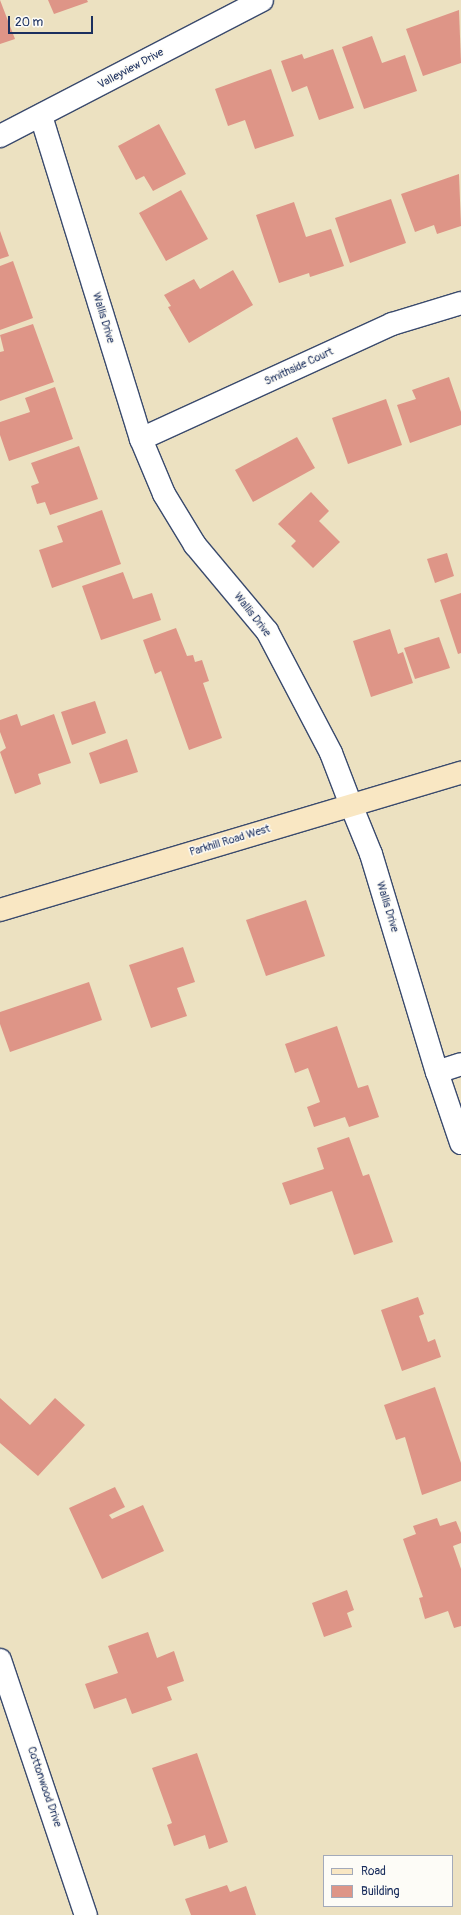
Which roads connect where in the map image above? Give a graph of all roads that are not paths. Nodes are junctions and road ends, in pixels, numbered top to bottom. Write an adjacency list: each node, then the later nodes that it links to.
1 (262, 0): 2 (street, Valleyview Drive)
2 (41, 116): 3 (street, Valleyview Drive); 5 (street, Wallis Drive)
3 (0, 136)
4 (461, 303): 5 (street, Smithside Court)
5 (141, 440): 7 (street, Wallis Drive)
6 (461, 773): 7 (main road, Parkhill Road West)
7 (351, 805): 8 (main road, Parkhill Road West); 10 (street, Wallis Drive)
8 (0, 910)
9 (461, 1064): 10 (street)
10 (437, 1072): 11 (street, Wallis Drive)
11 (461, 1143)
12 (0, 1660): 13 (street, Cottonwood Drive)
13 (86, 1915)

